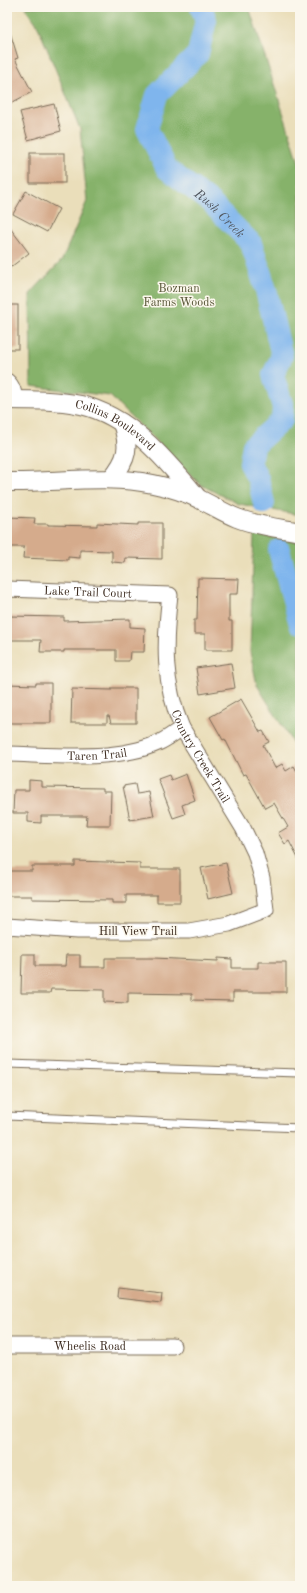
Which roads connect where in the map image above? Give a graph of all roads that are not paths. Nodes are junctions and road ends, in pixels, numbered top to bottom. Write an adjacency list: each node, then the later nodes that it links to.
1 (7, 381): 2 (street)
2 (11, 400): 3 (street, Collins Boulevard)
3 (122, 422): 4 (street); 6 (street, Collins Boulevard)
4 (111, 479): 5 (street, Collins Boulevard); 6 (street, Collins Boulevard)
5 (7, 482)
6 (199, 499): 7 (street, Collins Boulevard)
7 (300, 532)
8 (7, 589): 9 (street, Lake Trail Court)
9 (170, 595): 10 (street, Country Creek Trail)
10 (182, 728): 11 (street, Taren Trail); 12 (street, Country Creek Trail)
11 (7, 754)
12 (266, 910): 13 (street, Hill View Trail)
13 (7, 926)
14 (7, 1064): 15 (lane)
15 (300, 1073)
16 (7, 1116): 17 (lane)
17 (300, 1128)
18 (7, 1346): 19 (street, Wheelis Road)
19 (173, 1346)

